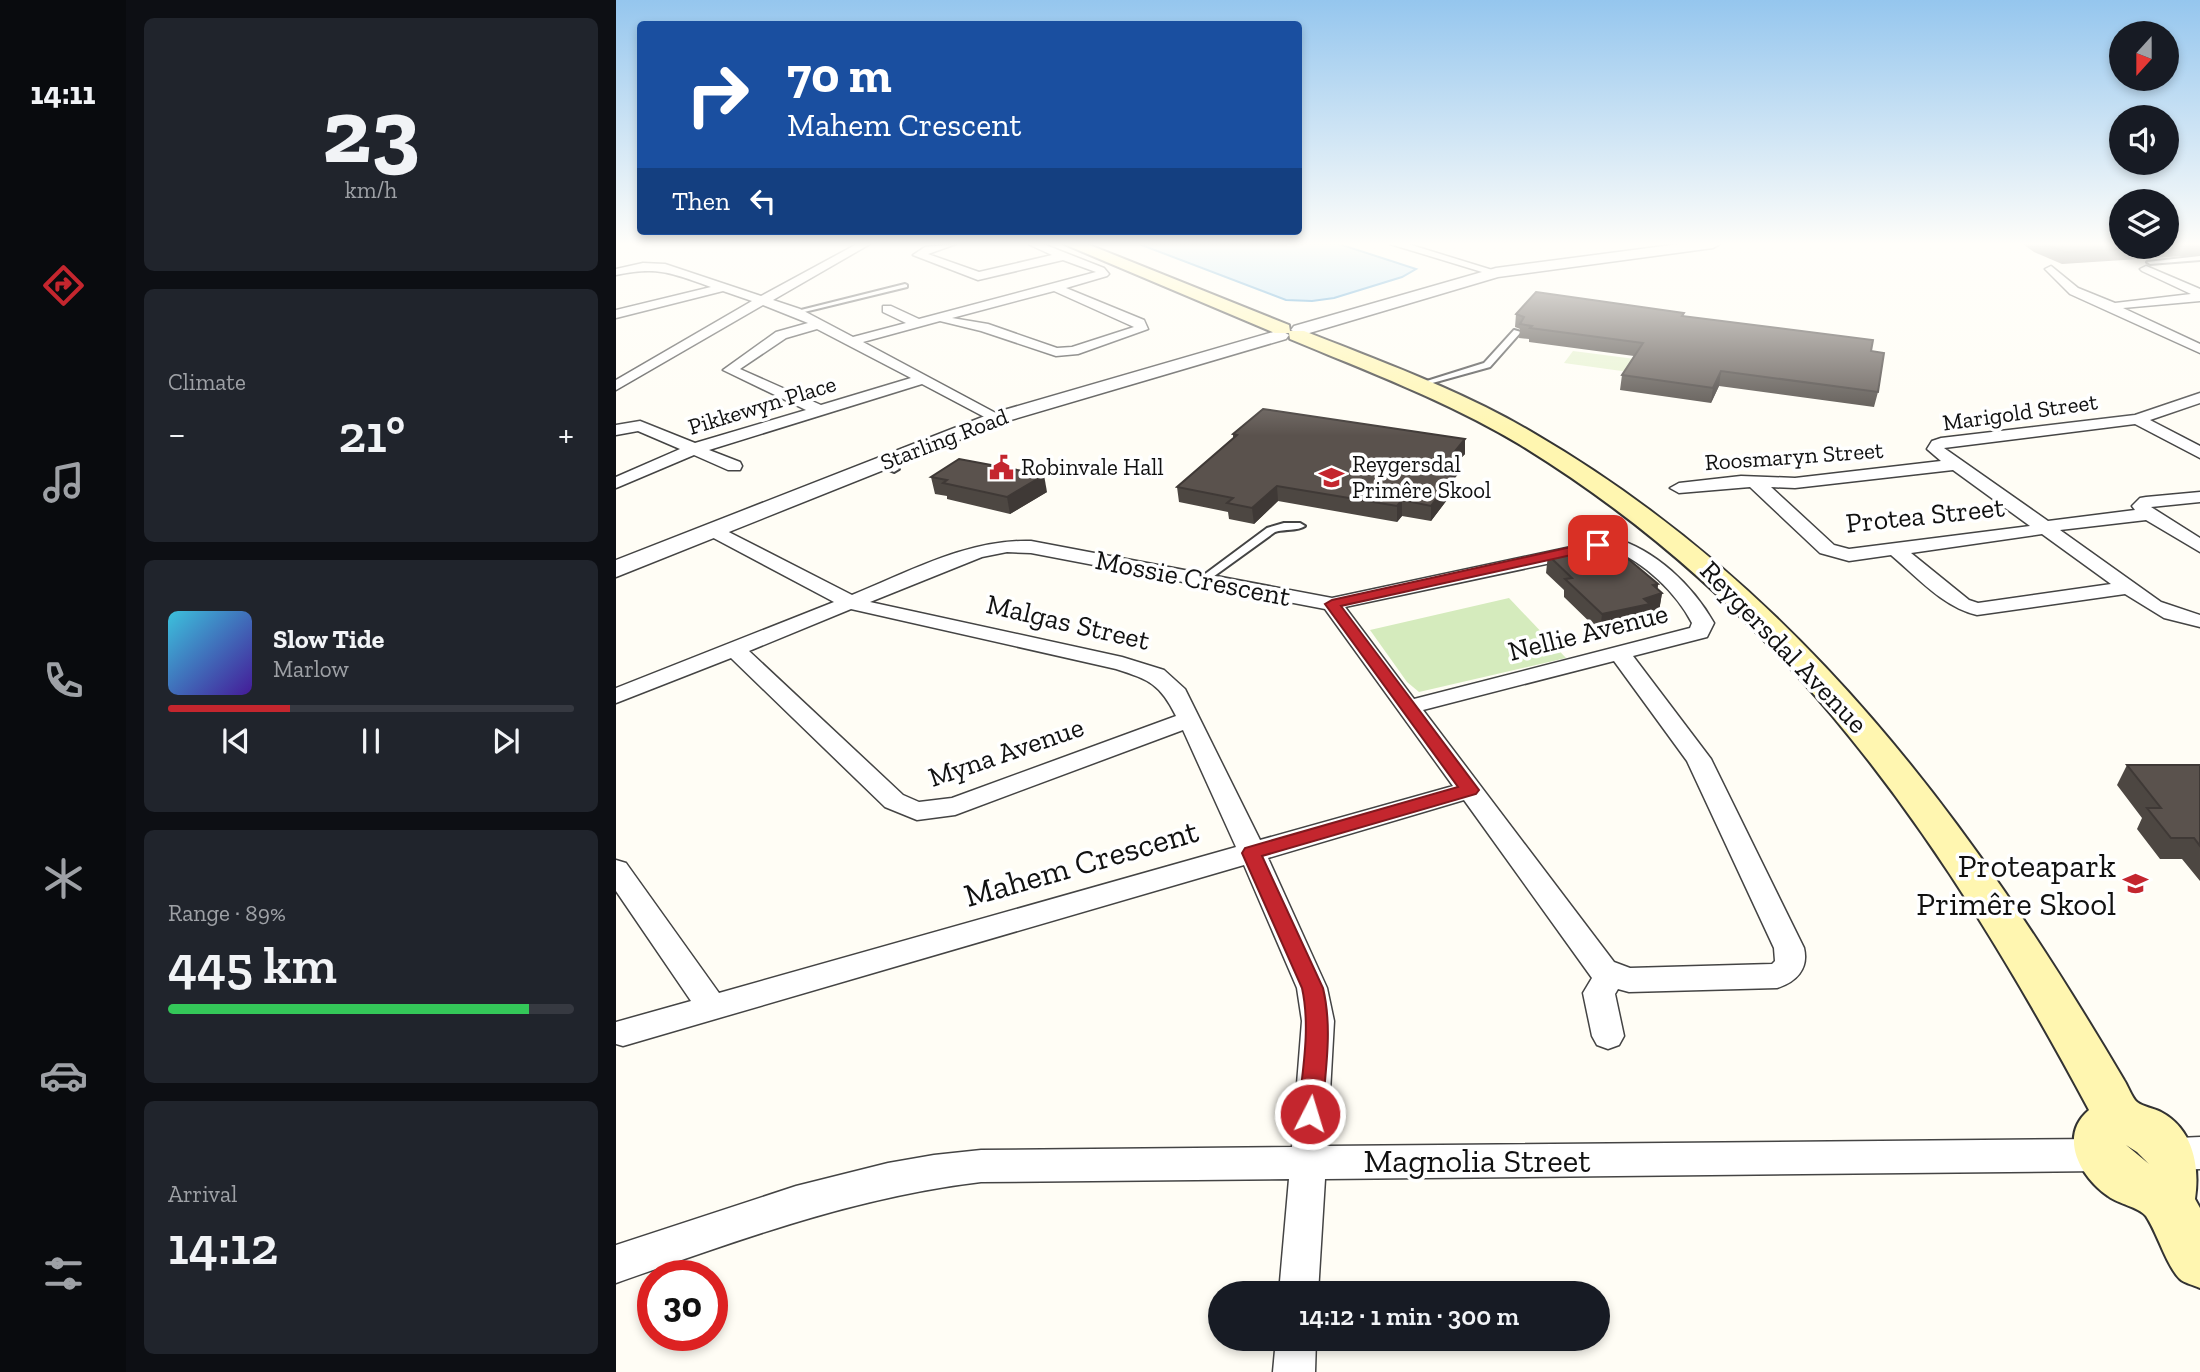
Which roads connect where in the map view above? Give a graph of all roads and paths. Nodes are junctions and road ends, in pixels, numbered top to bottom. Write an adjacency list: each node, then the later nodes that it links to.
1 (640, 308): 12 (street)
2 (749, 308): 22 (street)
3 (785, 308): 11 (street)
4 (813, 308): 11 (lane)
5 (979, 308): 13 (street)
6 (1107, 308): 13 (street)
7 (1232, 308): 16 (main road, Reygersdal Avenue)
8 (1374, 308): 16 (street, Starling Road)
9 (2115, 308): 19 (street)
10 (887, 309): 15 (street)
11 (796, 312): 14 (street)
12 (616, 314)
13 (936, 319): 15 (street)
14 (819, 324): 18 (street); 24 (street)
15 (919, 324): 18 (street)
16 (1290, 332): 21 (main road, Reygersdal Avenue); 25 (street, Starling Road)
17 (1517, 332): 21 (lane)
18 (852, 341): 20 (street)
19 (2200, 349)
20 (925, 379): 24 (street, Pikkewyn Place); 25 (street)
21 (1418, 385): 60 (main road, Reygersdal Avenue)
22 (616, 386)
23 (2200, 398): 26 (street, Marigold Street)
24 (821, 411): 28 (street, Pikkewyn Place)
25 (997, 418): 39 (street, Starling Road)
26 (2137, 419): 29 (street, Marigold Street); 30 (street, Marigold Street)
27 (616, 430): 28 (street)
28 (694, 449): 31 (street); 33 (street, Pikkewyn Place)
29 (2200, 453)
30 (1954, 465): 32 (street, Roosmaryn Street); 38 (street)
31 (734, 466)
32 (1754, 481): 34 (street, Roosmaryn Street); 41 (street, Protea Street)
33 (616, 483)
34 (1679, 488)
35 (2200, 497): 36 (street)
36 (2149, 514): 38 (street, Protea Street); 40 (street)
37 (1300, 526): 43 (lane)
38 (2043, 528): 41 (street, Protea Street); 44 (street)
39 (713, 530): 42 (street, Starling Road); 45 (street, Malgas Street)
40 (2200, 546)
41 (1896, 550): 44 (street)
42 (616, 569)
43 (1202, 580): 45 (street, Mossie Crescent); 46 (street, Mossie Crescent)
44 (2128, 589): 47 (street)
45 (852, 603): 48 (street); 52 (street, Malgas Street)
46 (1332, 604): 49 (street, Nellie Avenue); 51 (street)
47 (2200, 621)
48 (734, 649): 50 (street); 52 (street, Myna Avenue)
49 (1619, 653): 51 (street, Nellie Avenue); 56 (street)
50 (616, 696)
51 (1409, 707): 53 (street)
52 (1188, 720): 54 (street, Malgas Street)
53 (1470, 790): 54 (street, Mahem Crescent); 56 (street)
54 (1251, 853): 57 (street, Mahem Crescent); 61 (street, Malgas Street)
55 (616, 870): 57 (street)
56 (1611, 975): 59 (street)
57 (712, 1007): 58 (street, Mahem Crescent)
58 (623, 1033)
59 (1608, 1036)
60 (2111, 1138): 61 (street, Magnolia Street); 62 (main road, Reygersdal Avenue)
61 (1306, 1161): 64 (street, Magnolia Street); 65 (street, Malgas Street)
62 (2180, 1166): 63 (main road)
63 (2200, 1260)
64 (616, 1264)
65 (1299, 1281)
66 (1295, 1351): 67 (street)
67 (1294, 1372)

